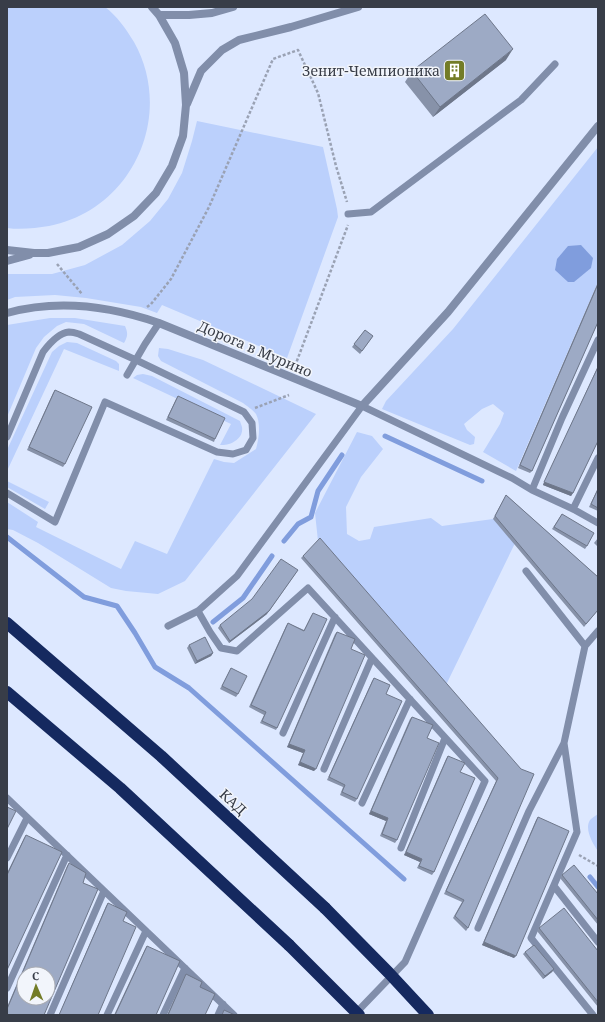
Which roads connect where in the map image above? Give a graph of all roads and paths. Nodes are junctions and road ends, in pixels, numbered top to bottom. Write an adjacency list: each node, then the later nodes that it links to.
1 (152, 7): 4 (street)
2 (234, 7): 4 (street)
3 (358, 7): 6 (street)
4 (159, 15): 6 (street)
5 (555, 64): 8 (lane)
6 (186, 104): 10 (street)
7 (598, 126): 22 (street)
8 (348, 214): 15 (path); 20 (path)
9 (7, 250): 11 (street)
10 (48, 252): 11 (street); 13 (path)
11 (34, 253): 12 (street)
12 (7, 261)
13 (93, 307): 14 (street, Дорога в Мурино); 15 (street, Дорога в Мурино)
14 (7, 313)
15 (137, 316): 16 (street, Дорога в Мурино)
16 (159, 323): 18 (lane); 20 (street, Дорога в Мурино)
17 (598, 340): 26 (lane)
18 (136, 360): 19 (lane); 23 (lane); 24 (lane)
19 (127, 375)
20 (288, 377): 22 (street, Дорога в Мурино)
21 (289, 395): 23 (path)
22 (362, 406): 26 (lane); 31 (lane)
23 (244, 412): 27 (lane)
24 (7, 437)
25 (598, 458): 28 (lane)
26 (532, 490): 28 (lane)
27 (7, 493)
28 (573, 509): 29 (lane)
29 (598, 523)
30 (526, 571): 36 (lane)
31 (198, 610): 32 (lane); 34 (lane)
32 (335, 617): 37 (lane); 40 (lane)
33 (7, 623): 67 (highway, КАД, bridge)
34 (168, 626)
35 (598, 631): 36 (lane)
36 (586, 646): 42 (lane)
37 (372, 658): 39 (lane); 43 (lane)
38 (7, 692): 66 (highway, bridge)
39 (410, 699): 41 (lane); 45 (lane)
40 (283, 733)
41 (445, 738): 47 (lane); 65 (lane)
42 (564, 743): 48 (lane); 54 (lane)
43 (324, 769)
44 (7, 798): 46 (lane)
45 (362, 804)
46 (27, 818): 49 (lane); 50 (lane)
47 (401, 848)
48 (570, 850): 51 (path); 52 (lane)
49 (67, 855): 53 (lane); 58 (lane)
50 (7, 858)
51 (598, 866)
52 (554, 886): 56 (lane); 68 (lane)
53 (104, 891): 55 (lane); 60 (lane)
54 (478, 928)
55 (146, 931): 57 (lane); 61 (lane)
56 (598, 942)
57 (185, 968): 59 (lane); 62 (lane)
58 (7, 988)
59 (223, 1004): 63 (lane); 64 (lane)
60 (50, 1015)
61 (107, 1015)
62 (163, 1015)
63 (218, 1015)
64 (234, 1015)
65 (354, 1015)
66 (359, 1015)
67 (428, 1015)
68 (593, 1015)

